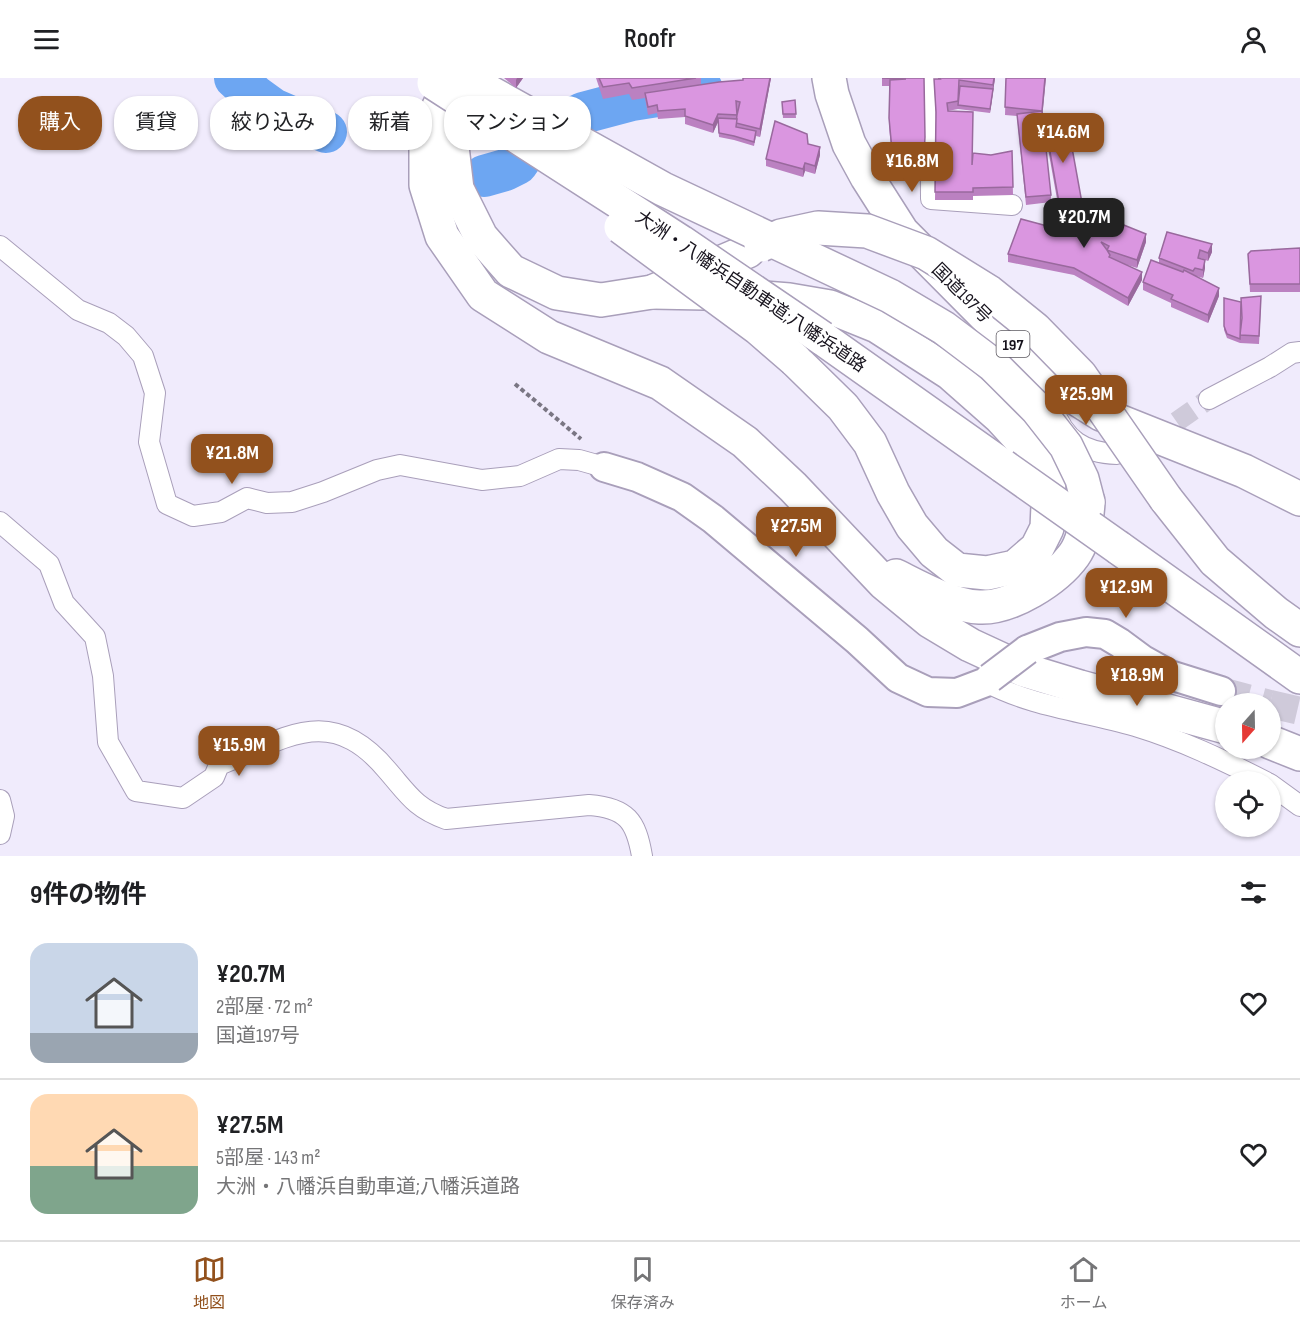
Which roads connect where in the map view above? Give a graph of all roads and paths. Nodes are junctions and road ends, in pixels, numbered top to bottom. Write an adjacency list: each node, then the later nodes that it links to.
1 (829, 78): 9 (highway, 国道197号 / 197)
2 (930, 78): 4 (street)
3 (446, 79): 6 (highway); 6 (highway, bridge); 14 (highway, 大洲・八幡浜自動車道;八幡浜道路, bridge); 14 (highway, bridge); 16 (highway)
4 (1012, 206)
5 (0, 246): 12 (street)
6 (652, 292): 17 (highway, bridge)
7 (1300, 352): 10 (street)
8 (514, 384): 12 (path)
9 (1063, 390): 11 (street); 13 (highway, 国道197号 / 197)
10 (1209, 399)
11 (1117, 454)
12 (604, 467): 19 (street)
13 (1300, 499)
14 (1079, 507): 16 (highway); 18 (highway, 大洲・八幡浜自動車道;八幡浜道路, bridge)
15 (0, 522): 29 (street)
16 (863, 561): 21 (highway)
17 (1300, 630)
18 (1300, 678)
19 (988, 680): 20 (street, bridge); 24 (street)
20 (1221, 691)
21 (1215, 724)
22 (1281, 746): 23 (highway)
23 (1300, 754)
24 (1244, 771)
25 (1281, 792): 27 (street)
26 (0, 800): 28 (street)
27 (1300, 806)
28 (0, 834)
29 (642, 856)

